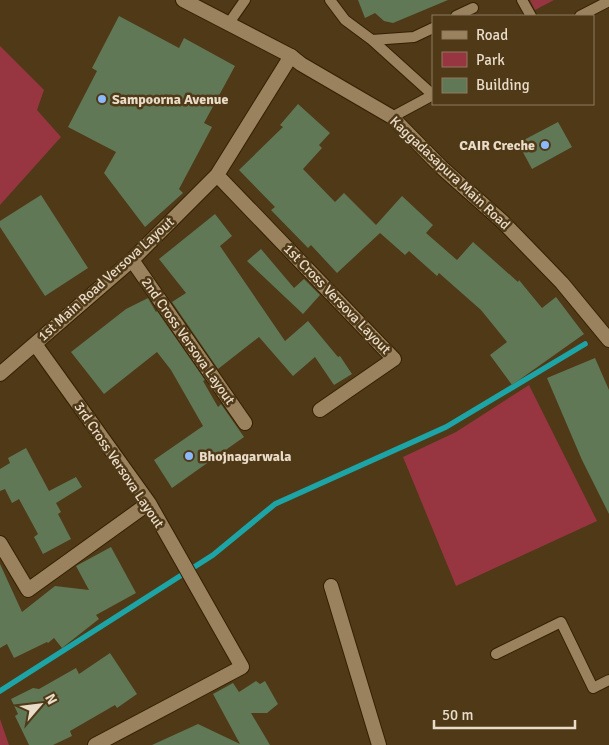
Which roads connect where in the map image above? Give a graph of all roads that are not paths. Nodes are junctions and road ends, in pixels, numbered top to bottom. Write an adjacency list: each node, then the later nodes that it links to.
1 (183, 0): 10 (street, Kaggadasapura Main Road)
2 (245, 0): 10 (lane)
3 (330, 0): 12 (lane)
4 (522, 0): 8 (lane)
5 (609, 1): 9 (lane)
6 (473, 8): 7 (lane)
7 (458, 15)
8 (530, 15)
9 (582, 15)
10 (229, 23): 13 (street, Kaggadasapura Main Road)
11 (432, 28): 12 (lane)
12 (372, 40): 14 (lane)
13 (291, 56): 16 (street, Kaggadasapura Main Road); 17 (street, 1st Main Road Versova Layout)
14 (432, 94)
15 (432, 96): 16 (lane)
16 (392, 117): 19 (street, Kaggadasapura Main Road)
17 (217, 175): 18 (street, 1st Main Road Versova Layout); 22 (street, 1st Cross Versova Layout)
18 (132, 260): 20 (street, 1st Main Road Versova Layout); 23 (street, 2nd Cross Versova Layout)
19 (609, 340)
20 (35, 344): 21 (street, 1st Main Road Versova Layout); 24 (street, 3rd Cross Versova Layout)
21 (0, 374)
22 (320, 410)
23 (245, 423)
24 (149, 503): 25 (street); 29 (street, 3rd Cross Versova Layout)
25 (0, 543)
26 (331, 586): 30 (street)
27 (496, 654): 28 (lane)
28 (609, 680)
29 (95, 745)
30 (379, 745)

